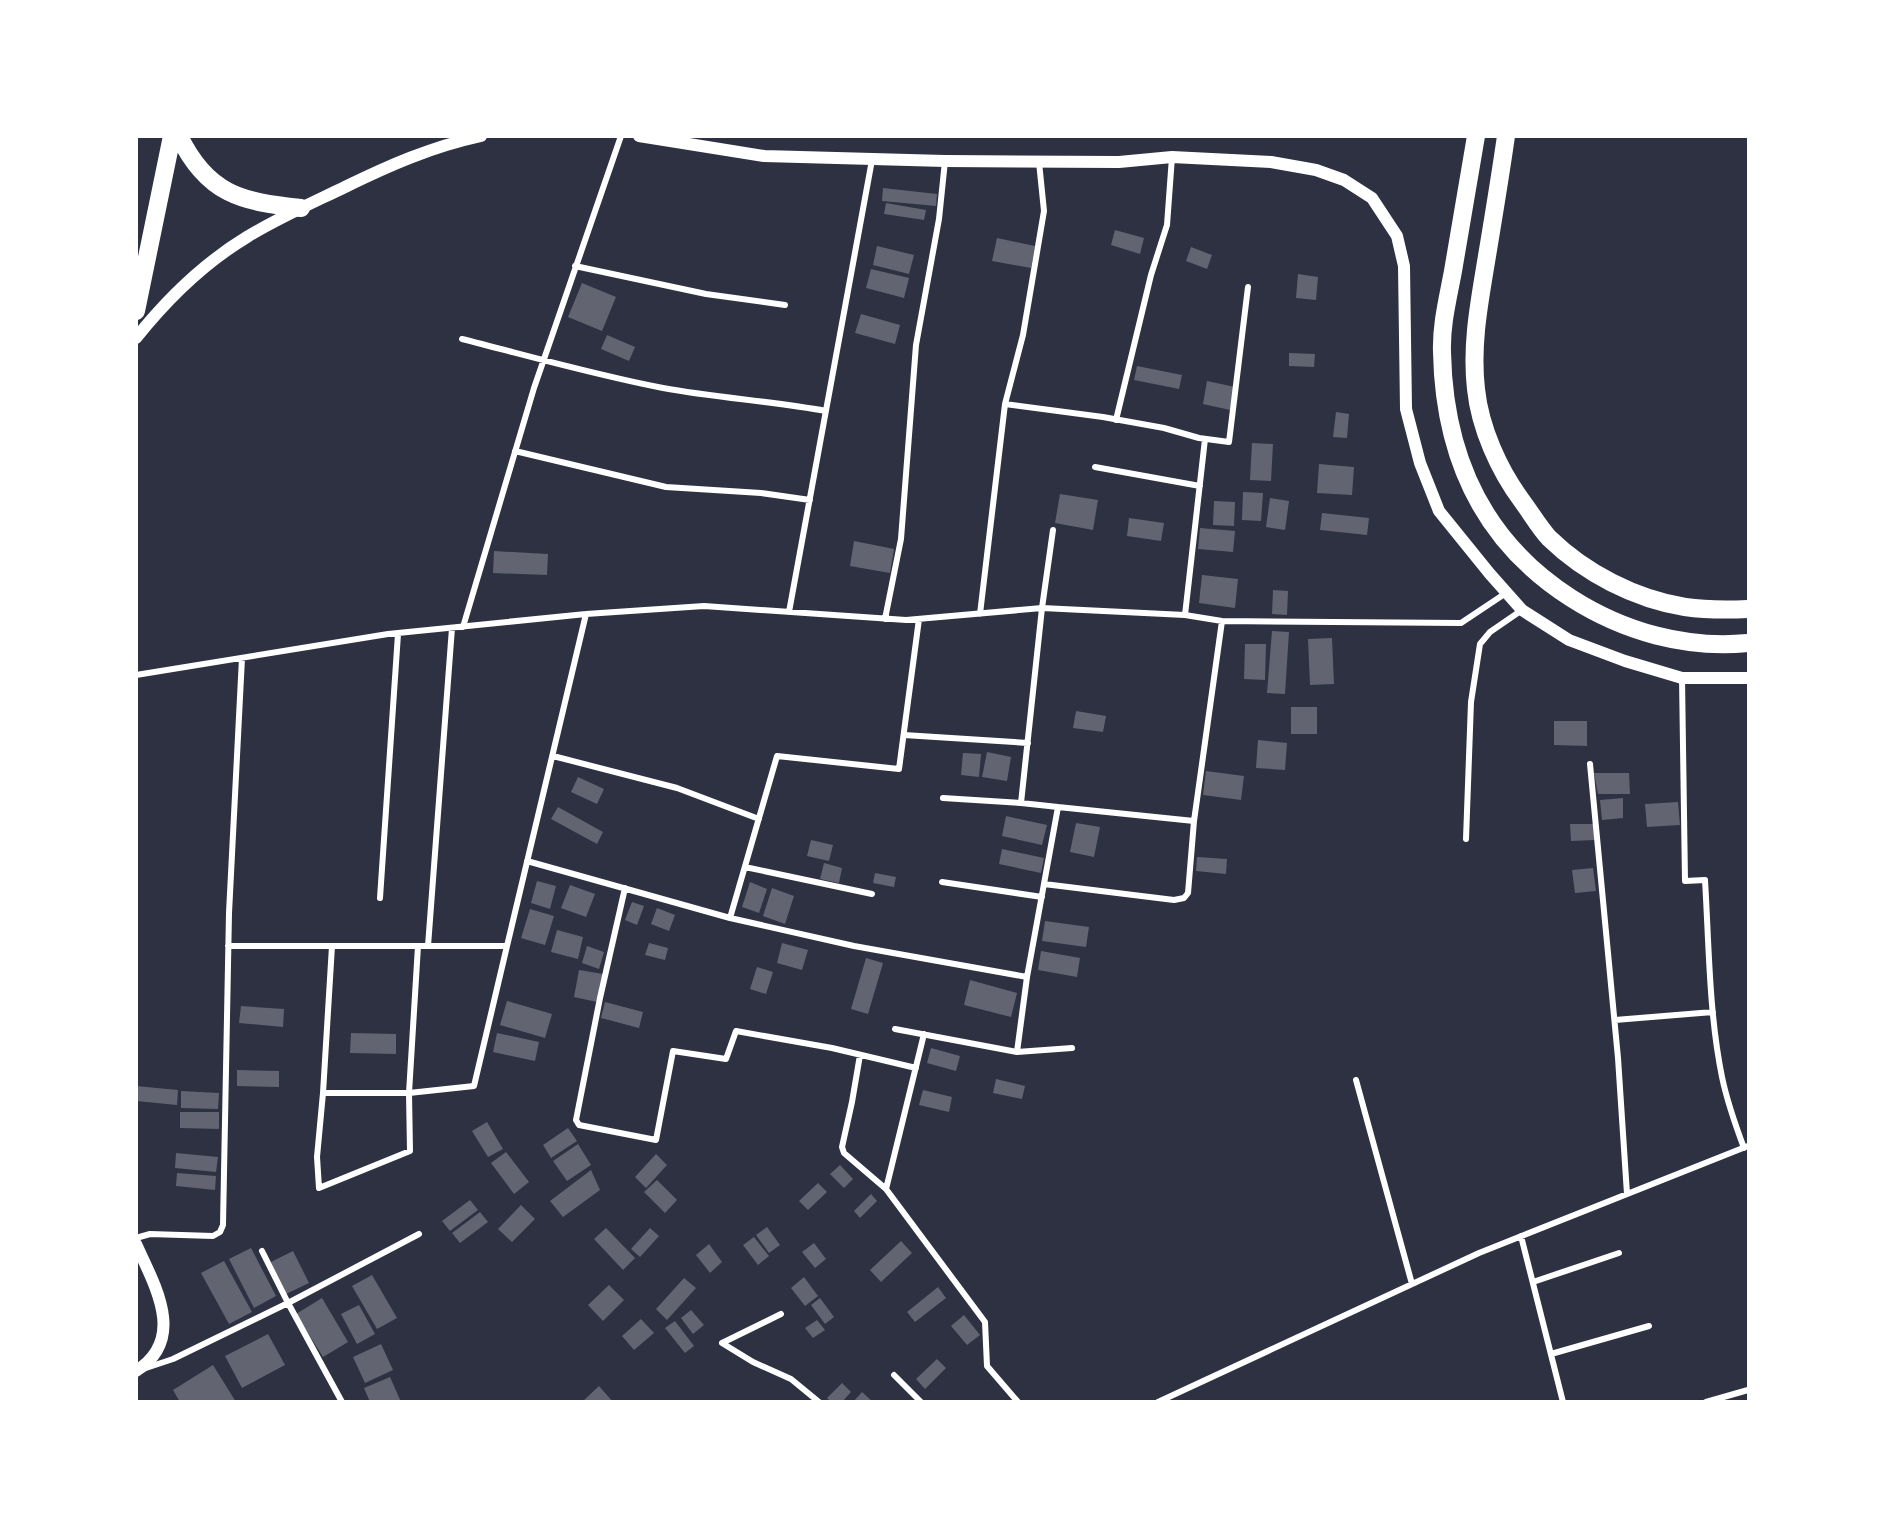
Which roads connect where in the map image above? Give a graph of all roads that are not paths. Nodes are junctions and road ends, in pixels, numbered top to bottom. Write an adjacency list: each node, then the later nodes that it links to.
1 (172, 136): 16 (highway)
2 (179, 136): 12 (highway)
3 (481, 136): 12 (main road)
4 (621, 136): 13 (street)
5 (639, 136): 9 (main road)
6 (1476, 136): 43 (highway)
7 (1506, 136): 31 (highway)
8 (1172, 158): 11 (main road); 22 (street); 29 (main road)
9 (872, 160): 10 (main road); 21 (street)
10 (945, 161): 11 (main road); 37 (street)
11 (1039, 161): 20 (street)
12 (301, 208): 17 (main road)
13 (575, 266): 15 (street); 19 (street)
14 (1248, 287): 23 (street)
15 (785, 305)
16 (136, 311)
17 (136, 338)
18 (462, 339): 19 (street)
19 (544, 359): 21 (street); 24 (street)
20 (1005, 404): 22 (street); 35 (street)
21 (826, 411): 27 (street)
22 (1116, 420): 23 (street)
23 (1205, 439): 26 (street)
24 (515, 451): 27 (street); 40 (street)
25 (1095, 467): 26 (street)
26 (1200, 486): 36 (street)
27 (810, 500): 33 (street)
28 (1053, 530): 30 (street)
29 (1506, 593): 32 (main road); 39 (street)
30 (1042, 608): 35 (street); 36 (street); 49 (street)
31 (1749, 609)
32 (1522, 610): 46 (main road); 57 (street)
33 (789, 612): 34 (street); 37 (street)
34 (586, 614): 40 (street); 50 (street)
35 (980, 614): 38 (street)
36 (1185, 615): 39 (street)
37 (885, 619): 38 (street)
38 (919, 619): 48 (street)
39 (1222, 621): 56 (street)
40 (463, 627): 41 (street)
41 (452, 628): 42 (street); 70 (street)
42 (398, 634): 44 (street); 65 (street)
43 (1749, 643)
44 (242, 658): 45 (street); 67 (street)
45 (136, 675)
46 (1682, 678): 47 (main road); 73 (street)
47 (1749, 678)
48 (904, 735): 49 (street); 55 (street)
49 (1028, 743): 53 (street)
50 (552, 756): 55 (street); 58 (street)
51 (1590, 764): 74 (street)
52 (943, 798): 53 (street)
53 (1021, 803): 54 (street)
54 (1058, 807): 56 (street); 61 (street)
55 (759, 819): 59 (street)
56 (1194, 820): 61 (street)
57 (1466, 840)
58 (527, 861): 62 (street); 71 (street)
59 (745, 867): 63 (street); 66 (street)
60 (942, 882): 64 (street)
61 (1044, 884): 64 (street)
62 (625, 888): 66 (street); 79 (street)
63 (872, 894)
64 (1042, 897): 72 (street)
65 (380, 898)
66 (730, 918): 72 (street)
67 (228, 946): 68 (street); 89 (street)
68 (332, 946): 69 (street); 82 (street)
69 (418, 946): 70 (street); 83 (street)
70 (428, 946): 71 (street)
71 (507, 946): 83 (street)
72 (1027, 977): 78 (street)
73 (1713, 1012): 74 (street); 84 (street)
74 (1615, 1020): 86 (street)
75 (895, 1029): 76 (street)
76 (924, 1034): 78 (street); 80 (street)
77 (1071, 1048): 78 (street)
78 (1017, 1052)
79 (860, 1055): 80 (street); 85 (street)
80 (916, 1068): 85 (street)
81 (1356, 1080): 94 (street)
82 (323, 1093): 83 (street); 83 (street)
83 (409, 1093)
84 (1746, 1147): 86 (street)
85 (886, 1189): 105 (street)
86 (1627, 1194): 88 (street)
87 (419, 1234): 95 (street)
88 (1521, 1236): 93 (street); 94 (street)
89 (136, 1238)
90 (136, 1245): 99 (main road)
91 (262, 1251): 95 (street)
92 (1619, 1254): 93 (street)
93 (1533, 1282): 98 (street)
94 (1412, 1284): 106 (street)
95 (288, 1303): 99 (street); 102 (street)
96 (782, 1314): 103 (street)
97 (1649, 1326): 98 (street)
98 (1551, 1354): 107 (street)
99 (137, 1371)
100 (894, 1376): 104 (street)
101 (1749, 1390): 108 (street)
102 (342, 1401)
103 (819, 1401)
104 (921, 1401)
105 (1018, 1401)
106 (1158, 1401)
107 (1563, 1401)
108 (1706, 1401)

